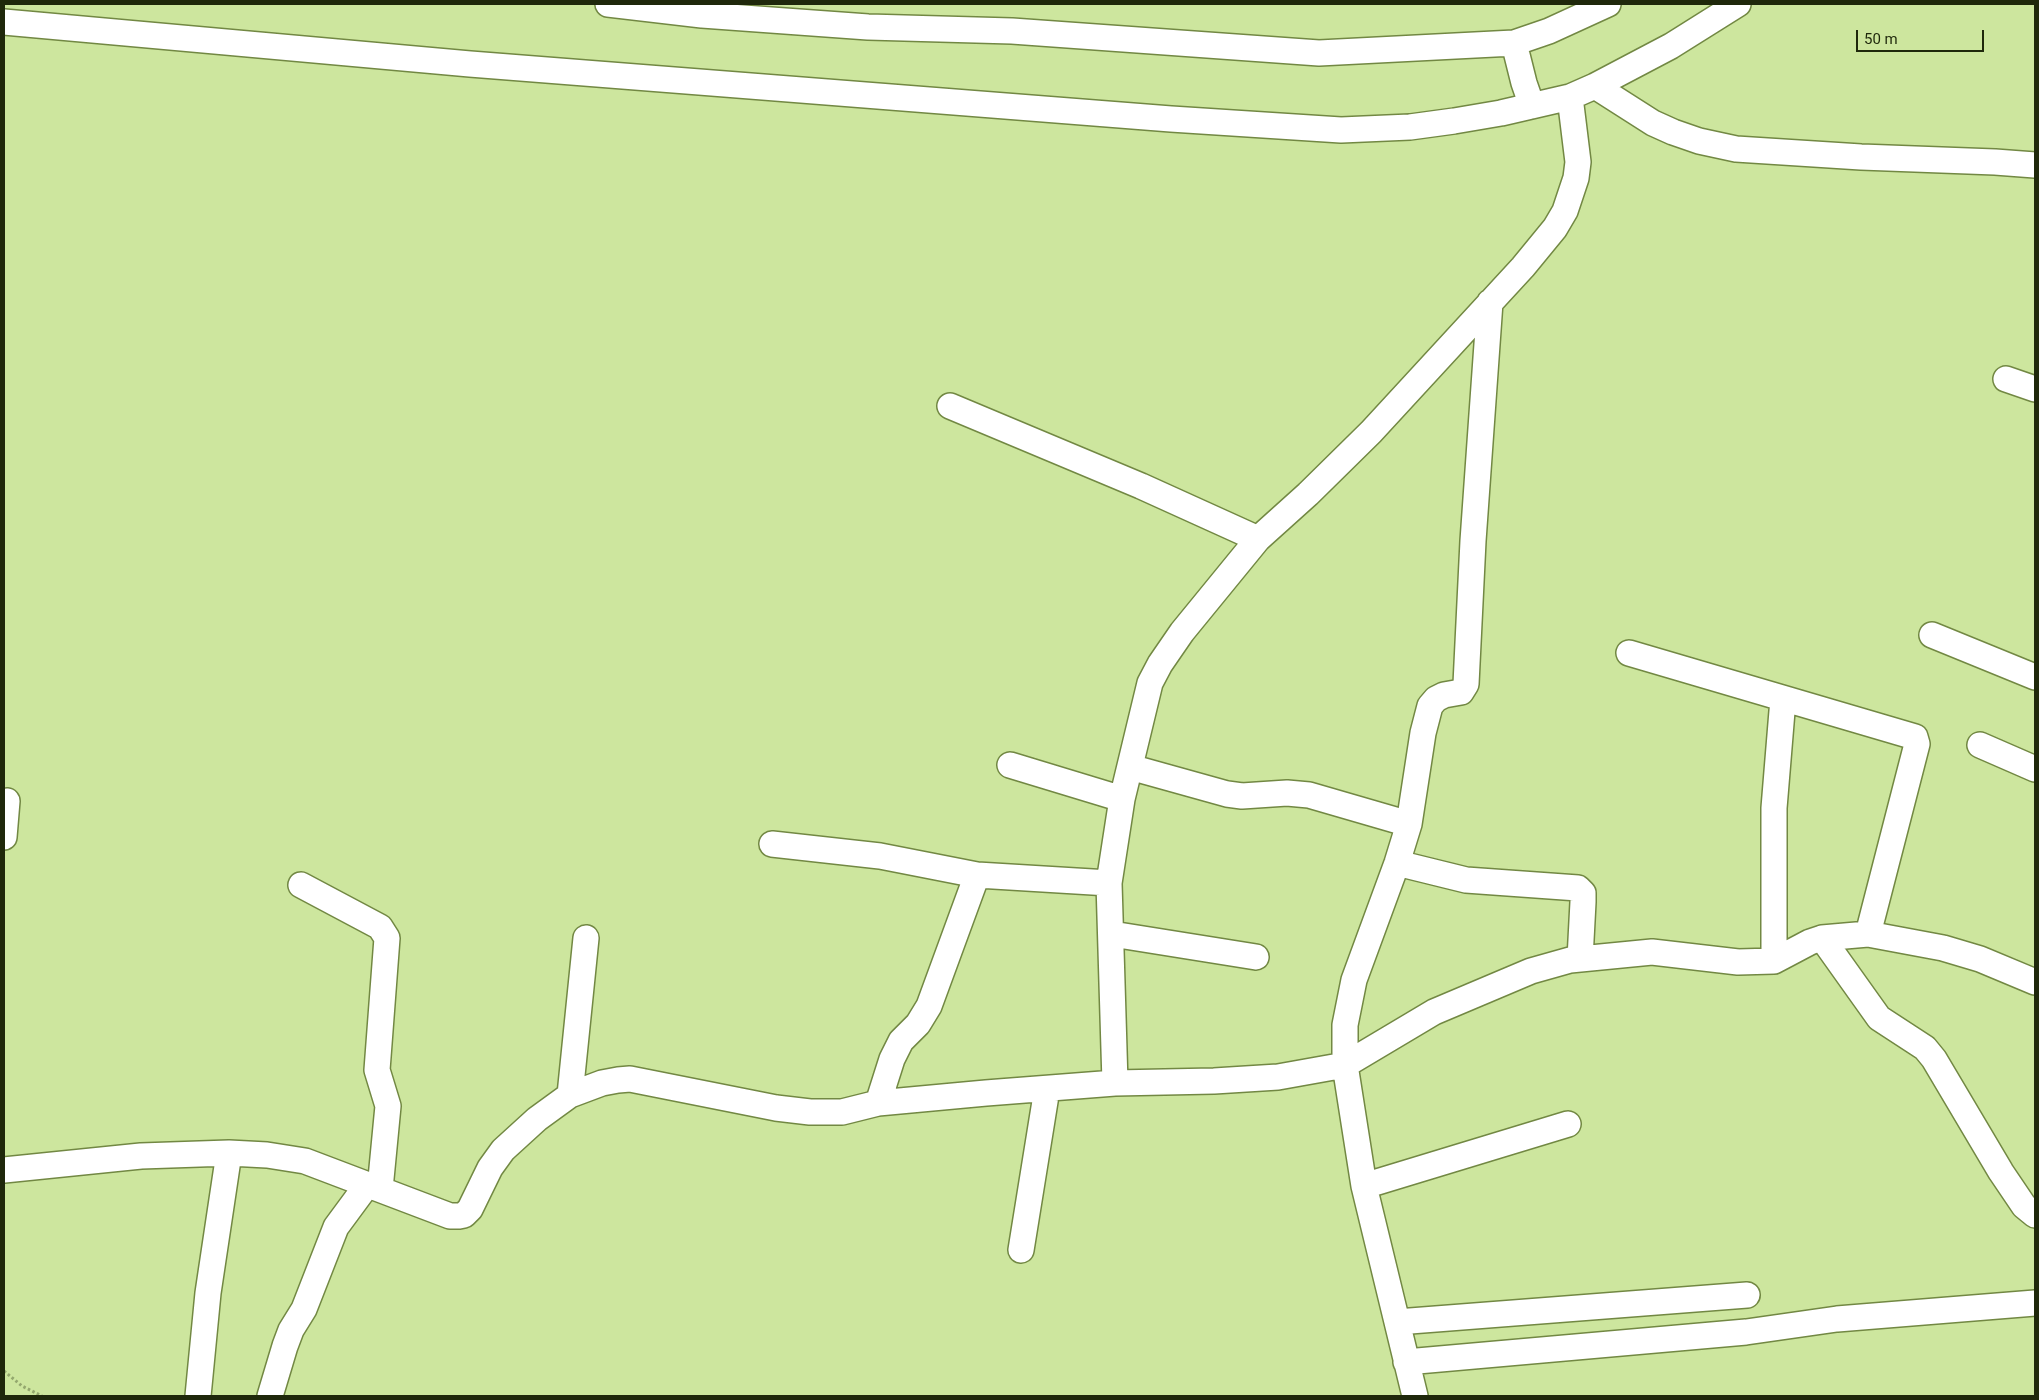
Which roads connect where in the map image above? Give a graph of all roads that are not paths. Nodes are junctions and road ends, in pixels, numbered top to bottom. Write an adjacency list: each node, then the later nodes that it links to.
1 (608, 4): 5 (street)
2 (1608, 4): 5 (street)
3 (1738, 4): 6 (street)
4 (4, 22): 7 (street)
5 (1516, 51): 7 (street)
6 (1595, 86): 8 (street); 9 (street)
7 (1528, 94): 8 (street)
8 (1570, 97): 10 (street)
9 (2035, 165)
10 (1490, 302): 14 (street); 25 (street)
11 (2006, 379): 12 (street)
12 (2035, 389)
13 (950, 406): 14 (street)
14 (1258, 539): 21 (street)
15 (1932, 635): 17 (street)
16 (1629, 654): 18 (street)
17 (2035, 677)
18 (1783, 699): 33 (street); 38 (street)
19 (1980, 745): 22 (street)
20 (1010, 765): 23 (street)
21 (1130, 767): 23 (street); 25 (street)
22 (2035, 769)
23 (1122, 799): 30 (street)
24 (7, 801): 26 (street)
25 (1409, 824): 28 (street)
26 (4, 837)
27 (772, 844): 29 (street)
28 (1398, 863): 37 (street); 40 (street)
29 (977, 875): 30 (street); 44 (street)
30 (1109, 883): 32 (street)
31 (302, 885): 49 (street)
32 (1112, 934): 36 (street); 41 (street)
33 (1868, 934): 35 (street); 39 (street)
34 (586, 938): 43 (street)
35 (1822, 938): 38 (street); 50 (street)
36 (1256, 958)
37 (1580, 959): 38 (street); 40 (street)
38 (1774, 961)
39 (2035, 982)
40 (1345, 1065): 41 (street); 48 (street)
41 (1116, 1083): 42 (street)
42 (1047, 1089): 44 (street); 51 (street)
43 (570, 1095): 44 (street); 49 (street)
44 (878, 1103)
45 (1568, 1124): 48 (street)
46 (229, 1154): 47 (street); 49 (street); 56 (street)
47 (4, 1170)
48 (1364, 1186): 54 (street)
49 (374, 1187): 57 (street)
50 (2035, 1215)
51 (1021, 1250)
52 (1747, 1294): 54 (street)
53 (2035, 1303): 55 (street)
54 (1397, 1322): 55 (street)
55 (1406, 1362): 58 (street)
56 (198, 1396)
57 (270, 1396)
58 (1415, 1396)

